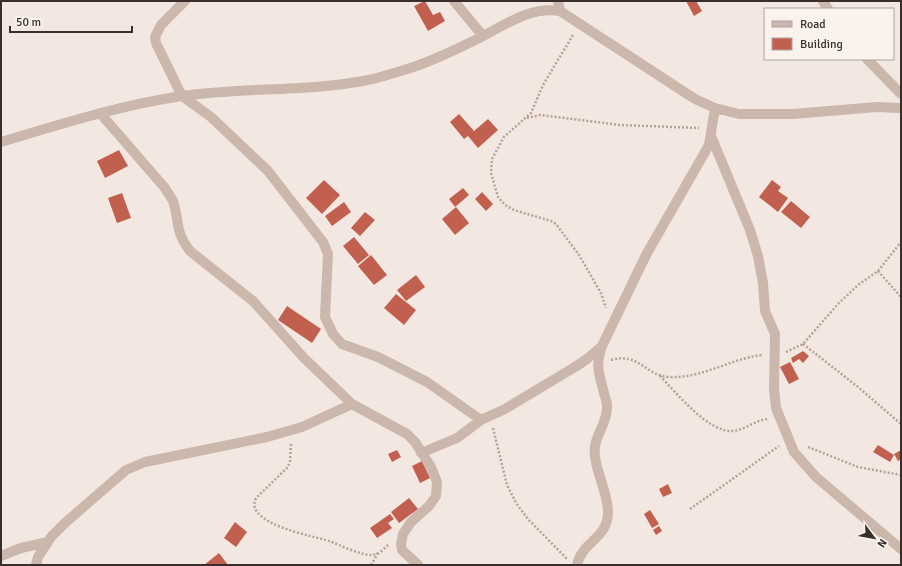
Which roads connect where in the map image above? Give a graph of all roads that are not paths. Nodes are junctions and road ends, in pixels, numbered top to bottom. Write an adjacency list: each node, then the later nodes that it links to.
1 (186, 1): 8 (street)
2 (454, 1): 5 (street)
3 (558, 1): 4 (street)
4 (560, 12): 5 (street); 9 (street)
5 (483, 36): 8 (street)
6 (868, 60): 7 (street)
7 (901, 94)
8 (182, 96): 11 (street); 16 (street)
9 (715, 108): 10 (street); 12 (street)
10 (901, 108)
11 (100, 113): 13 (street); 15 (street)
12 (711, 132): 14 (street); 19 (street)
13 (1, 142)
14 (602, 346): 16 (street); 23 (street)
15 (352, 404): 17 (street); 18 (street)
16 (485, 419): 17 (street)
17 (421, 453): 22 (street)
18 (48, 542): 20 (street); 21 (street)
19 (901, 549)
20 (1, 556)
21 (36, 565)
22 (418, 565)
23 (577, 565)

